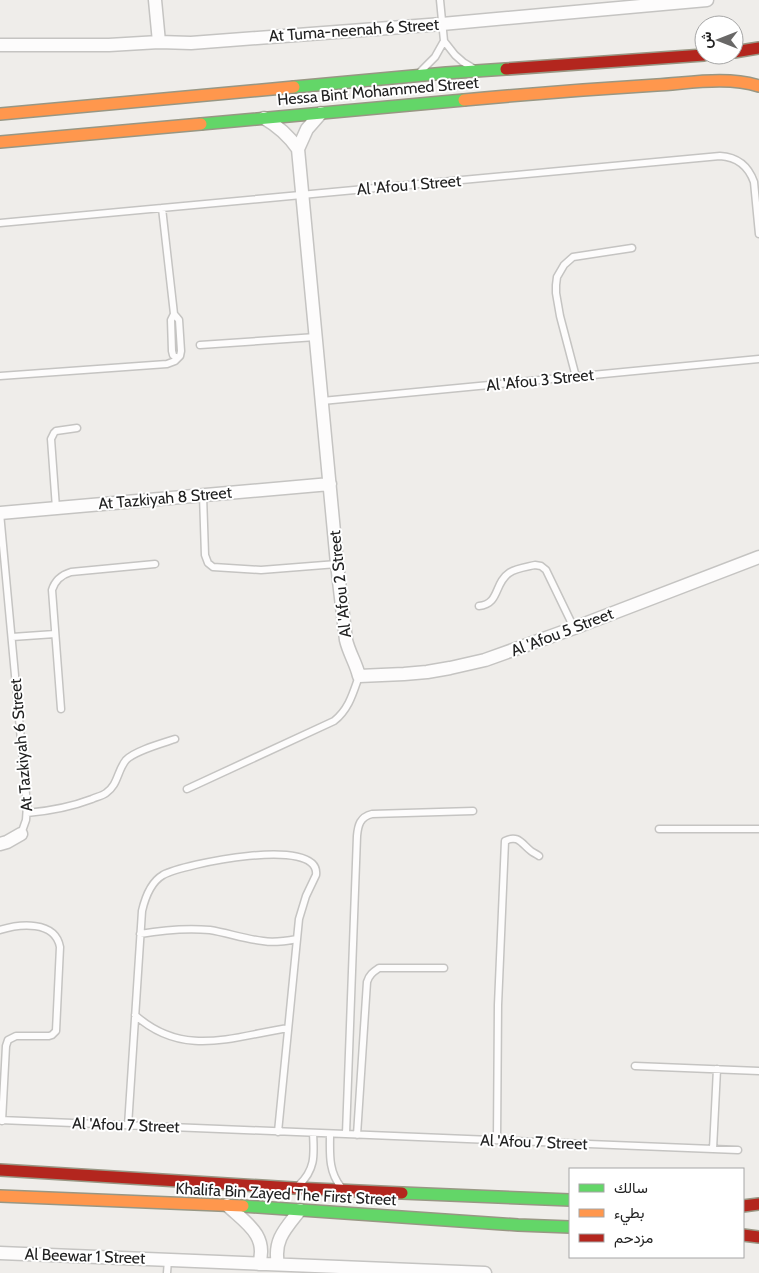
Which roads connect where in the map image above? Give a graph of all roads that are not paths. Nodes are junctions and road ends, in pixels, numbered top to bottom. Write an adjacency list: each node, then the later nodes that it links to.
1 (155, 0): 6 (street)
2 (440, 0): 4 (lane)
3 (707, 0): 4 (street, At Tuma-neenah 6 Street)
4 (442, 24): 5 (lane); 6 (street, At Tuma-neenah 6 Street)
5 (444, 40): 11 (lane); 12 (lane)
6 (159, 42): 7 (street, At Tuma-neenah 6 Street)
7 (0, 45)
8 (759, 48): 9 (street)
9 (744, 50)
10 (694, 56): 11 (street, Hessa Bint Mohammed Street)
11 (480, 70): 12 (street, Hessa Bint Mohammed Street)
12 (414, 76): 15 (street, Hessa Bint Mohammed Street)
13 (759, 86): 14 (street, Hessa Bint Mohammed Street)
14 (321, 113): 16 (street, Hessa Bint Mohammed Street); 18 (street)
15 (0, 114)
16 (264, 118): 17 (street, Hessa Bint Mohammed Street); 18 (street)
17 (0, 142)
18 (298, 149): 19 (street, Al 'Afou 2 Street)
19 (303, 195): 20 (lane, Al 'Afou 1 Street); 22 (lane, Al 'Afou 1 Street); 24 (street, Al 'Afou 2 Street)
20 (162, 208): 21 (lane, Al 'Afou 1 Street); 27 (lane)
21 (0, 223)
22 (759, 234)
23 (632, 248): 28 (lane)
24 (316, 336): 25 (lane); 29 (street, Al 'Afou 2 Street)
25 (200, 345)
26 (759, 359): 28 (lane, Al 'Afou 3 Street)
27 (0, 376)
28 (576, 377): 29 (lane, Al 'Afou 3 Street)
29 (322, 402): 31 (street, Al 'Afou 2 Street)
30 (77, 428): 33 (lane)
31 (330, 484): 32 (street, At Tazkiyah 8 Street); 37 (street, Al 'Afou 2 Street)
32 (203, 495): 33 (street, At Tazkiyah 8 Street); 37 (lane)
33 (56, 508): 34 (street, At Tazkiyah 8 Street)
34 (0, 512): 41 (lane, At Tazkiyah 6 Street)
35 (759, 557): 39 (street, Al 'Afou 5 Street)
36 (155, 564): 40 (lane)
37 (337, 564): 42 (street, Al 'Afou 2 Street)
38 (479, 606): 39 (lane)
39 (574, 628): 42 (street, Al 'Afou 5 Street)
40 (55, 634): 41 (lane); 43 (lane)
41 (12, 637): 47 (lane, At Tazkiyah 6 Street)
42 (359, 676): 45 (lane)
43 (61, 708)
44 (175, 739): 47 (lane)
45 (186, 789)
46 (473, 811): 67 (lane)
47 (27, 813): 50 (lane, At Tazkiyah 6 Street)
48 (659, 828): 49 (lane)
49 (759, 829)
50 (21, 834): 51 (street, At Tazkiyah 6 Street)
51 (0, 844)
52 (539, 856): 69 (lane)
53 (0, 930): 62 (lane)
54 (140, 934): 55 (lane); 55 (lane); 57 (lane)
55 (298, 939): 58 (lane)
56 (444, 968): 68 (lane)
57 (135, 1015): 58 (lane); 63 (lane)
58 (288, 1028): 64 (lane)
59 (635, 1066): 60 (lane)
60 (717, 1069): 61 (lane); 70 (lane)
61 (759, 1070)
62 (1, 1120): 63 (lane, Al 'Afou 7 Street)
63 (128, 1126): 64 (lane, Al 'Afou 7 Street)
64 (278, 1132): 65 (lane, Al 'Afou 7 Street)
65 (313, 1133): 66 (lane, Al 'Afou 7 Street); 73 (lane)
66 (330, 1134): 67 (lane, Al 'Afou 7 Street); 74 (lane)
67 (346, 1134): 68 (lane, Al 'Afou 7 Street)
68 (357, 1135): 69 (lane, Al 'Afou 7 Street)
69 (497, 1140): 70 (lane, Al 'Afou 7 Street)
70 (713, 1149): 71 (lane, Al 'Afou 7 Street)
71 (738, 1150)
72 (0, 1170): 73 (street, Khalifa Bin Zayed The First Street)
73 (294, 1188): 74 (street, Khalifa Bin Zayed The First Street)
74 (344, 1190): 76 (street, Khalifa Bin Zayed The First Street)
75 (0, 1196): 78 (street, Khalifa Bin Zayed The First Street)
76 (569, 1200)
77 (759, 1204): 79 (street)
78 (227, 1206): 80 (street, Khalifa Bin Zayed The First Street); 86 (street)
79 (744, 1206)
80 (300, 1210): 81 (street, Khalifa Bin Zayed The First Street); 87 (street)
81 (569, 1227)
82 (744, 1235): 83 (street)
83 (759, 1236)
84 (0, 1253): 85 (street, Al Beewar 1 Street)
85 (168, 1260): 86 (street, Al Beewar 1 Street); 89 (lane)
86 (259, 1264): 87 (street, Al Beewar 1 Street)
87 (278, 1264): 88 (street, Al Beewar 1 Street)
88 (387, 1271): 90 (street, Al Beewar 1 Street)
89 (166, 1273)
90 (485, 1273)

